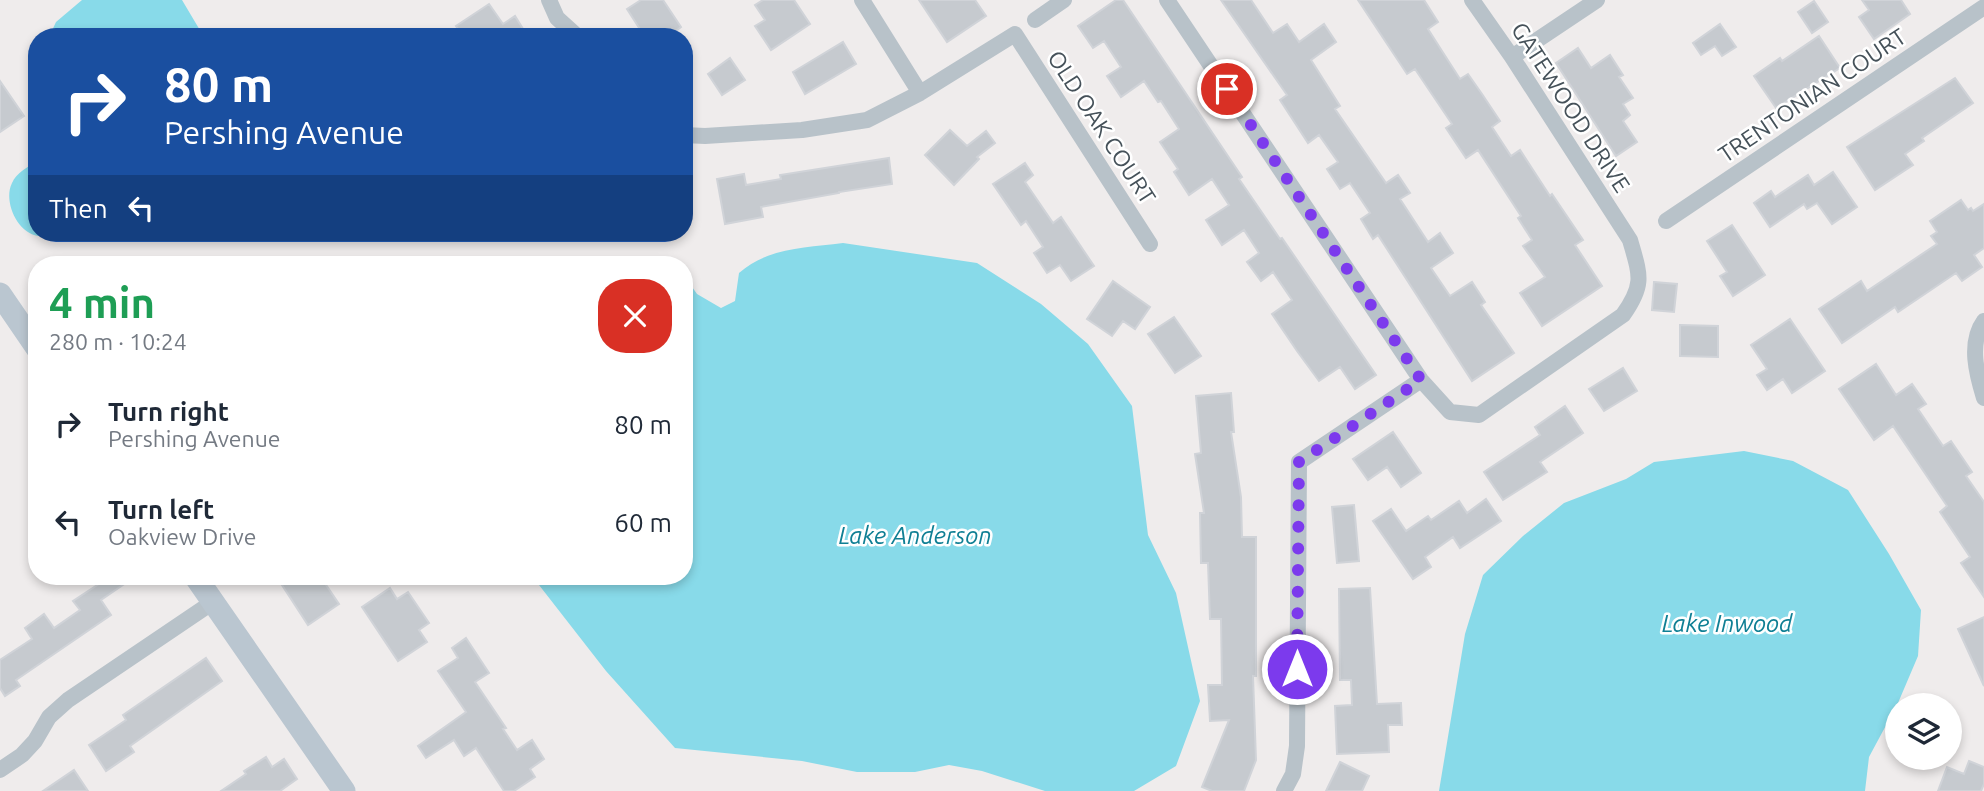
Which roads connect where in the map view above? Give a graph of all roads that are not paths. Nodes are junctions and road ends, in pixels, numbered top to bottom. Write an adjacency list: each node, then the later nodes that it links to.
1 (549, 0): 9 (street)
2 (862, 0): 11 (street)
3 (1064, 0): 8 (street)
4 (1167, 0): 18 (street)
5 (1472, 0): 10 (street, GATEWOOD DRIVE)
6 (1597, 0): 10 (street)
7 (1984, 6): 13 (street, TRENTONIAN COURT)
8 (1035, 20)
9 (568, 28)
10 (1512, 57): 18 (street, GATEWOOD DRIVE)
11 (920, 93): 12 (street); 14 (street, OLD OAK COURT)
12 (693, 135)
13 (1666, 221)
14 (1150, 244)
15 (0, 294): 17 (street)
16 (1984, 321): 19 (street)
17 (28, 335)
18 (1421, 380): 24 (street)
19 (1984, 398)
20 (201, 585): 21 (street)
21 (213, 602): 22 (street); 23 (street)
22 (0, 770)
23 (344, 791)
24 (1284, 791)

